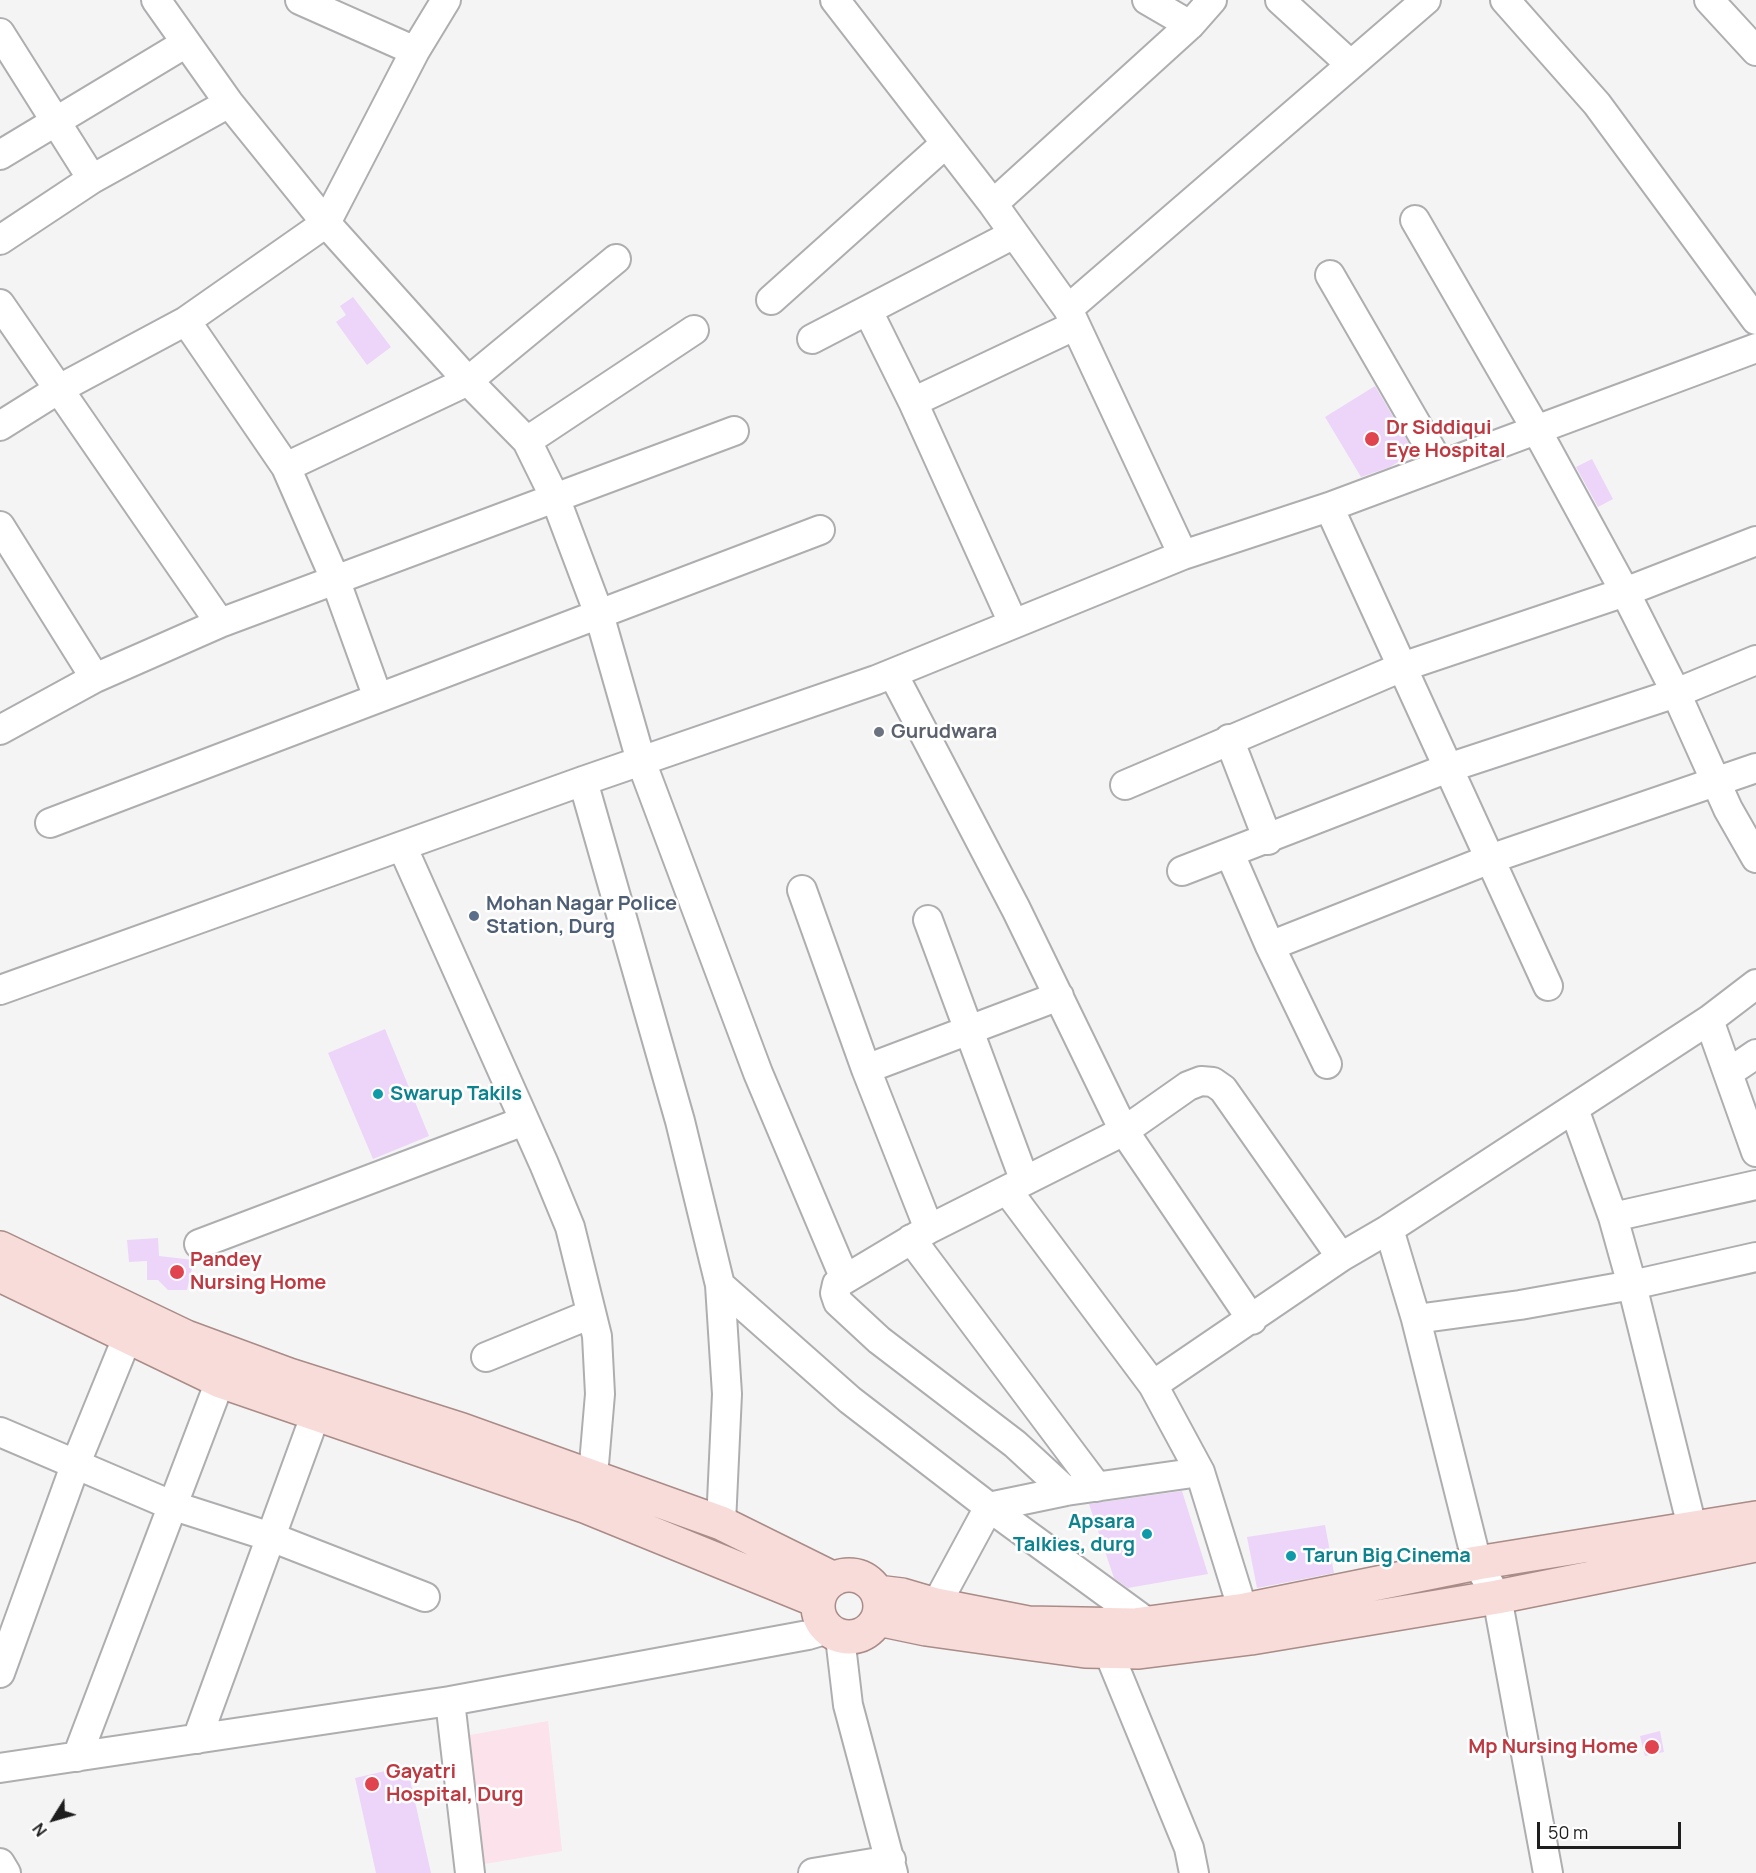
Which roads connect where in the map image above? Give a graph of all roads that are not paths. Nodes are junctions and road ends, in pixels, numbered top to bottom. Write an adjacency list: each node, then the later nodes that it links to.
1 (156, 0): 12 (street)
2 (300, 0): 14 (street)
3 (446, 0): 14 (street)
4 (835, 0): 19 (street)
5 (1147, 0): 11 (street)
6 (1212, 0): 11 (street)
7 (1280, 0): 16 (street)
8 (1426, 0): 16 (street)
9 (1505, 0): 33 (street)
10 (1709, 0): 15 (street)
11 (1190, 25): 22 (street)
12 (186, 43): 17 (street); 18 (street)
13 (3, 46): 18 (street)
14 (415, 51): 24 (street)
15 (1756, 51)
16 (1350, 64): 32 (street)
17 (229, 103): 21 (street); 24 (street)
18 (56, 122): 20 (street); 21 (street)
19 (945, 144): 22 (street); 29 (street)
20 (0, 155)
21 (92, 179): 26 (street)
22 (993, 204): 25 (street)
23 (1415, 220): 42 (street)
24 (326, 223): 34 (street); 38 (street)
25 (1014, 234): 31 (street); 32 (street)
26 (0, 240)
27 (616, 258): 38 (street)
28 (1330, 275): 45 (street)
29 (771, 300)
30 (0, 304): 39 (street)
31 (868, 311): 36 (street); 40 (street)
32 (1071, 318): 40 (street); 52 (street)
33 (1756, 320)
34 (186, 321): 39 (street); 46 (street)
35 (694, 330): 44 (street)
36 (812, 339)
37 (1756, 348): 42 (street)
38 (468, 381): 44 (street); 46 (street)
39 (58, 389): 41 (street); 56 (street)
40 (914, 402): 57 (street)
41 (0, 426)
42 (1536, 429): 45 (street); 54 (street)
43 (734, 431): 47 (street)
44 (527, 441): 47 (street)
45 (1440, 465): 48 (street)
46 (286, 467): 53 (street)
47 (556, 500): 53 (street); 55 (street)
48 (1329, 507): 52 (street); 59 (street)
49 (0, 526): 61 (street)
50 (820, 530): 55 (street)
51 (1756, 541): 54 (street)
52 (1183, 555): 57 (street)
53 (335, 579): 56 (street); 63 (street)
54 (1625, 591): 59 (street); 62 (street)
55 (599, 614): 63 (street); 66 (street)
56 (220, 622): 61 (street)
57 (1013, 623): 60 (street)
58 (1756, 660): 62 (street)
59 (1402, 668): 65 (street); 67 (street)
60 (892, 674): 66 (street); 85 (street)
61 (95, 678): 64 (street)
62 (1676, 693): 67 (street); 69 (street)
63 (378, 698): 72 (street)
64 (0, 730)
65 (1229, 739): 71 (street); 73 (street)
66 (641, 761): 70 (street); 107 (street)
67 (1448, 768): 73 (street); 77 (street)
68 (1756, 768): 69 (street)
69 (1716, 780): 75 (street); 77 (street)
70 (583, 781): 74 (street); 108 (street)
71 (1125, 785)
72 (50, 823)
73 (1268, 840): 76 (street)
74 (402, 846): 84 (street); 93 (street)
75 (1752, 850)
76 (1230, 854): 78 (street); 81 (street)
77 (1490, 860): 81 (street); 83 (street)
78 (1182, 871)
79 (802, 890): 90 (street)
80 (928, 920): 87 (street)
81 (1270, 946): 89 (street)
82 (1756, 984): 86 (street)
83 (1548, 986)
84 (0, 990)
85 (1059, 996): 87 (street); 95 (street)
86 (1709, 1020): 91 (street); 92 (street)
87 (967, 1031): 90 (street); 97 (street)
88 (1756, 1053): 91 (street)
89 (1327, 1064)
90 (866, 1069): 101 (street)
91 (1728, 1073): 94 (street)
92 (1574, 1109): 99 (street); 100 (street)
93 (524, 1121): 102 (street); 110 (street)
94 (1751, 1121): 96 (street)
95 (1124, 1131): 97 (street); 104 (street); 112 (street)
96 (1756, 1152)
97 (1016, 1184): 101 (street); 116 (street)
98 (1756, 1185): 99 (street)
99 (1613, 1217): 109 (street)
100 (1389, 1229): 104 (street); 111 (street)
101 (920, 1234): 107 (street); 121 (street)
102 (199, 1244)
103 (0, 1248): 123 (main road)
104 (1341, 1257): 112 (street)
105 (1756, 1257): 109 (street)
106 (0, 1275): 113 (main road)
107 (846, 1279): 122 (street)
108 (720, 1285): 125 (street); 127 (street)
109 (1632, 1285): 111 (street); 129 (street)
110 (591, 1314): 114 (street); 123 (street)
111 (1416, 1319): 131 (street)
112 (1252, 1320): 116 (street)
113 (127, 1338): 115 (main road); 119 (street)
114 (486, 1357)
115 (220, 1382): 117 (main road); 124 (street)
116 (1153, 1385): 120 (street)
117 (315, 1416): 123 (main road); 128 (street)
118 (0, 1432): 119 (street)
119 (76, 1464): 124 (street); 140 (street)
120 (1200, 1472): 121 (street); 138 (street)
121 (1097, 1487): 122 (street)
122 (1066, 1491): 125 (street)
123 (590, 1492): 127 (main road); 135 (main road)
124 (171, 1504): 128 (street); 143 (street)
125 (989, 1507): 136 (street); 137 (street)
126 (1756, 1518): 129 (main road)
127 (721, 1523): 135 (main road)
128 (271, 1537): 132 (street); 142 (street)
129 (1695, 1542): 130 (main road); 131 (main road); 133 (main road)
130 (1756, 1545)
131 (1477, 1563): 133 (street); 138 (main road)
132 (425, 1597)
133 (1497, 1597): 138 (main road); 151 (street)
134 (877, 1606): 135 (main road); 135 (main road); 136 (main road)
135 (830, 1612): 141 (street); 146 (street)
136 (931, 1617): 137 (main road); 139 (main road)
137 (1148, 1623): 138 (main road)
138 (1248, 1624): 139 (main road)
139 (1108, 1651): 150 (street)
140 (0, 1673)
141 (450, 1701): 142 (street); 148 (street)
142 (197, 1739): 143 (street)
143 (77, 1757): 144 (street)
144 (0, 1768)
145 (0, 1863): 147 (street)
146 (892, 1867): 149 (street)
147 (6, 1873)
148 (470, 1873)
149 (813, 1873)
150 (1194, 1873)
151 (1548, 1873)

